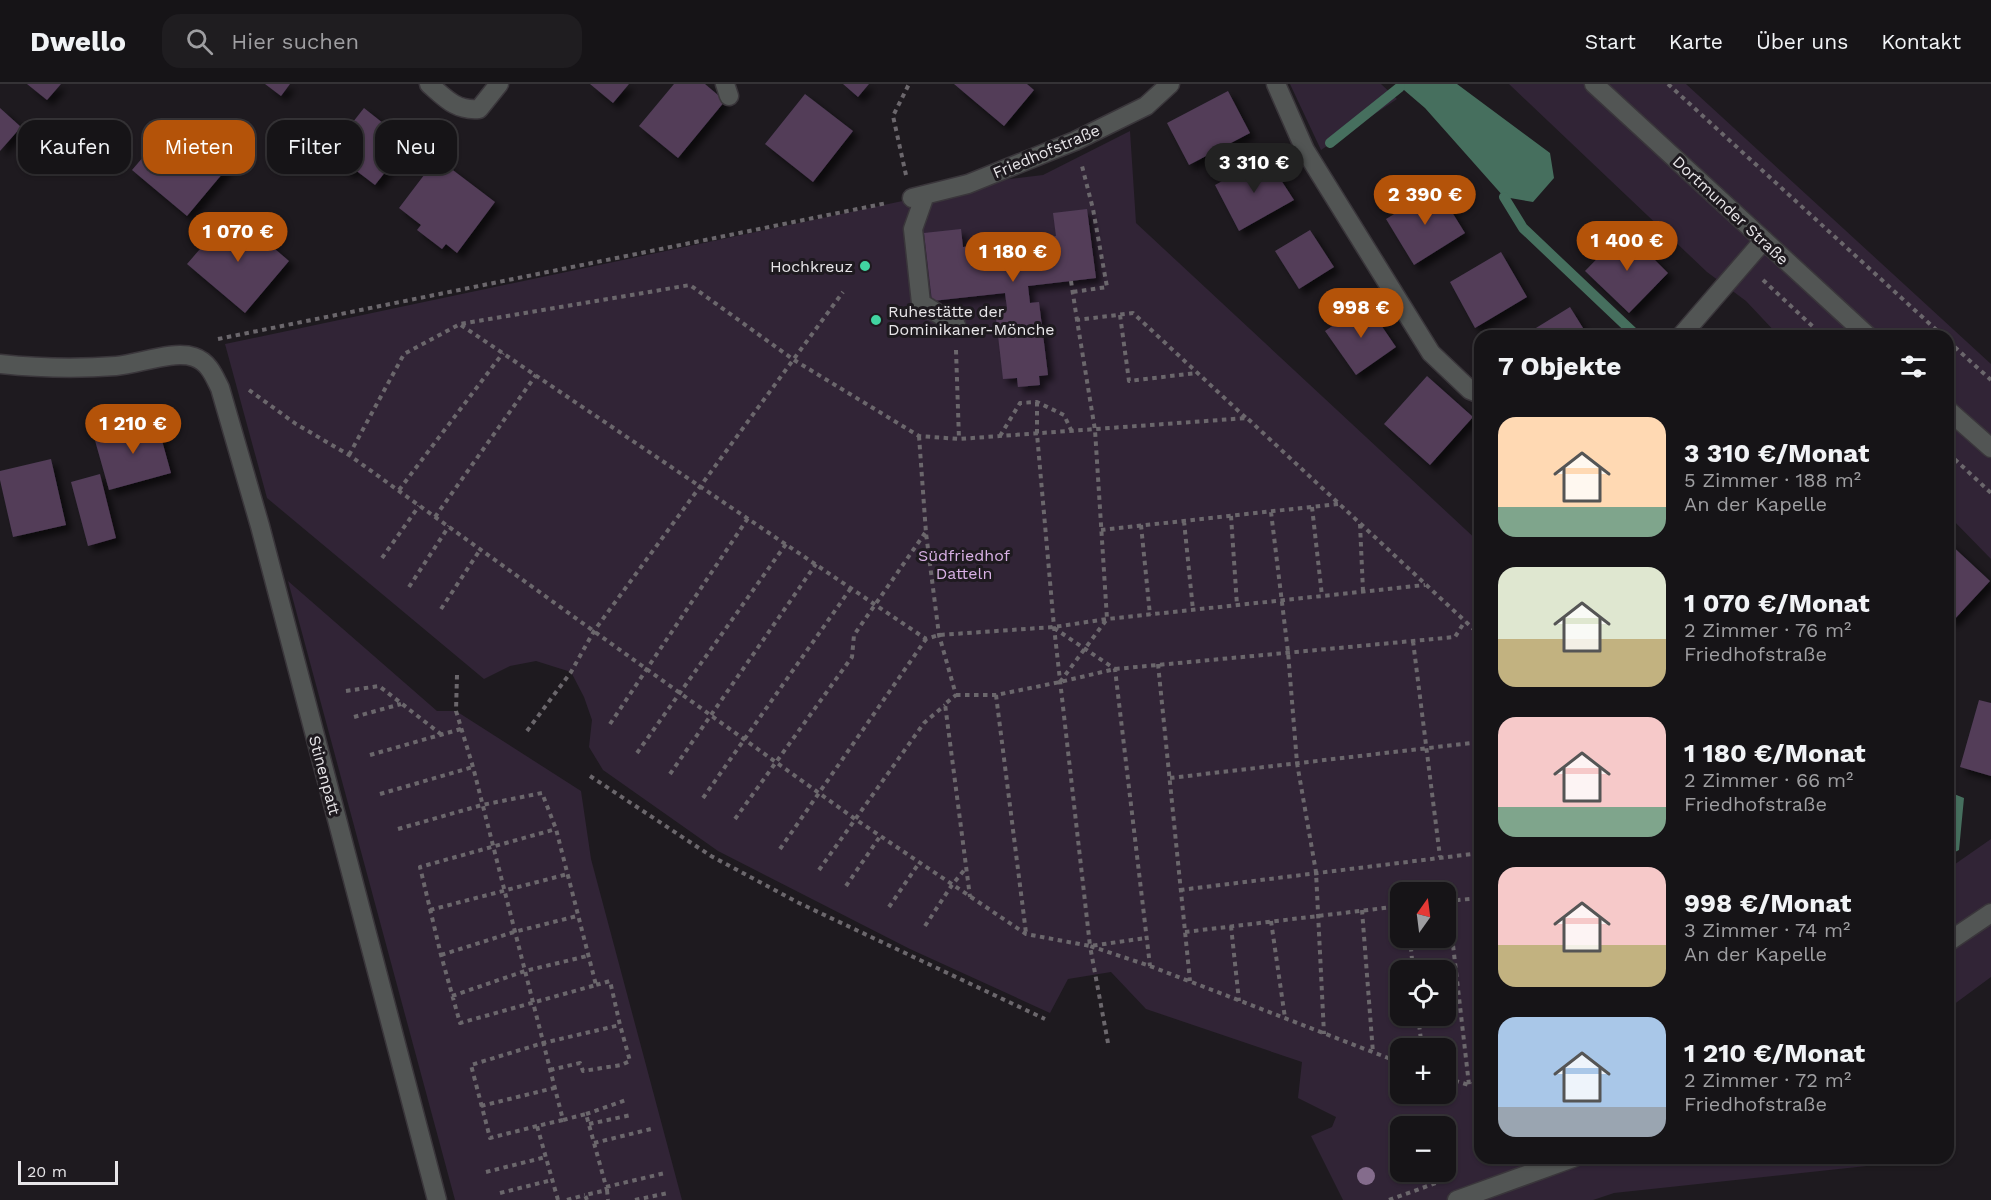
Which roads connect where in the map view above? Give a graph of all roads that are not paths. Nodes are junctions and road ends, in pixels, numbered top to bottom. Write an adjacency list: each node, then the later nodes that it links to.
1 (429, 84): 2 (street)
2 (499, 84)
3 (1170, 84): 7 (street, Friedhofstraße)
4 (1276, 84): 11 (street)
5 (1594, 84): 6 (street, Dortmunder Straße)
6 (1764, 240): 8 (street); 9 (street, Dortmunder Straße)
7 (956, 325)
8 (1686, 330)
9 (1862, 330)
10 (0, 364): 17 (street, Stinenpatt)
11 (1474, 392)
12 (1954, 415): 13 (street)
13 (1991, 448)
14 (1991, 913): 15 (street)
15 (1954, 938)
16 (1556, 1164): 18 (street)
17 (437, 1200)
18 (1457, 1200)

